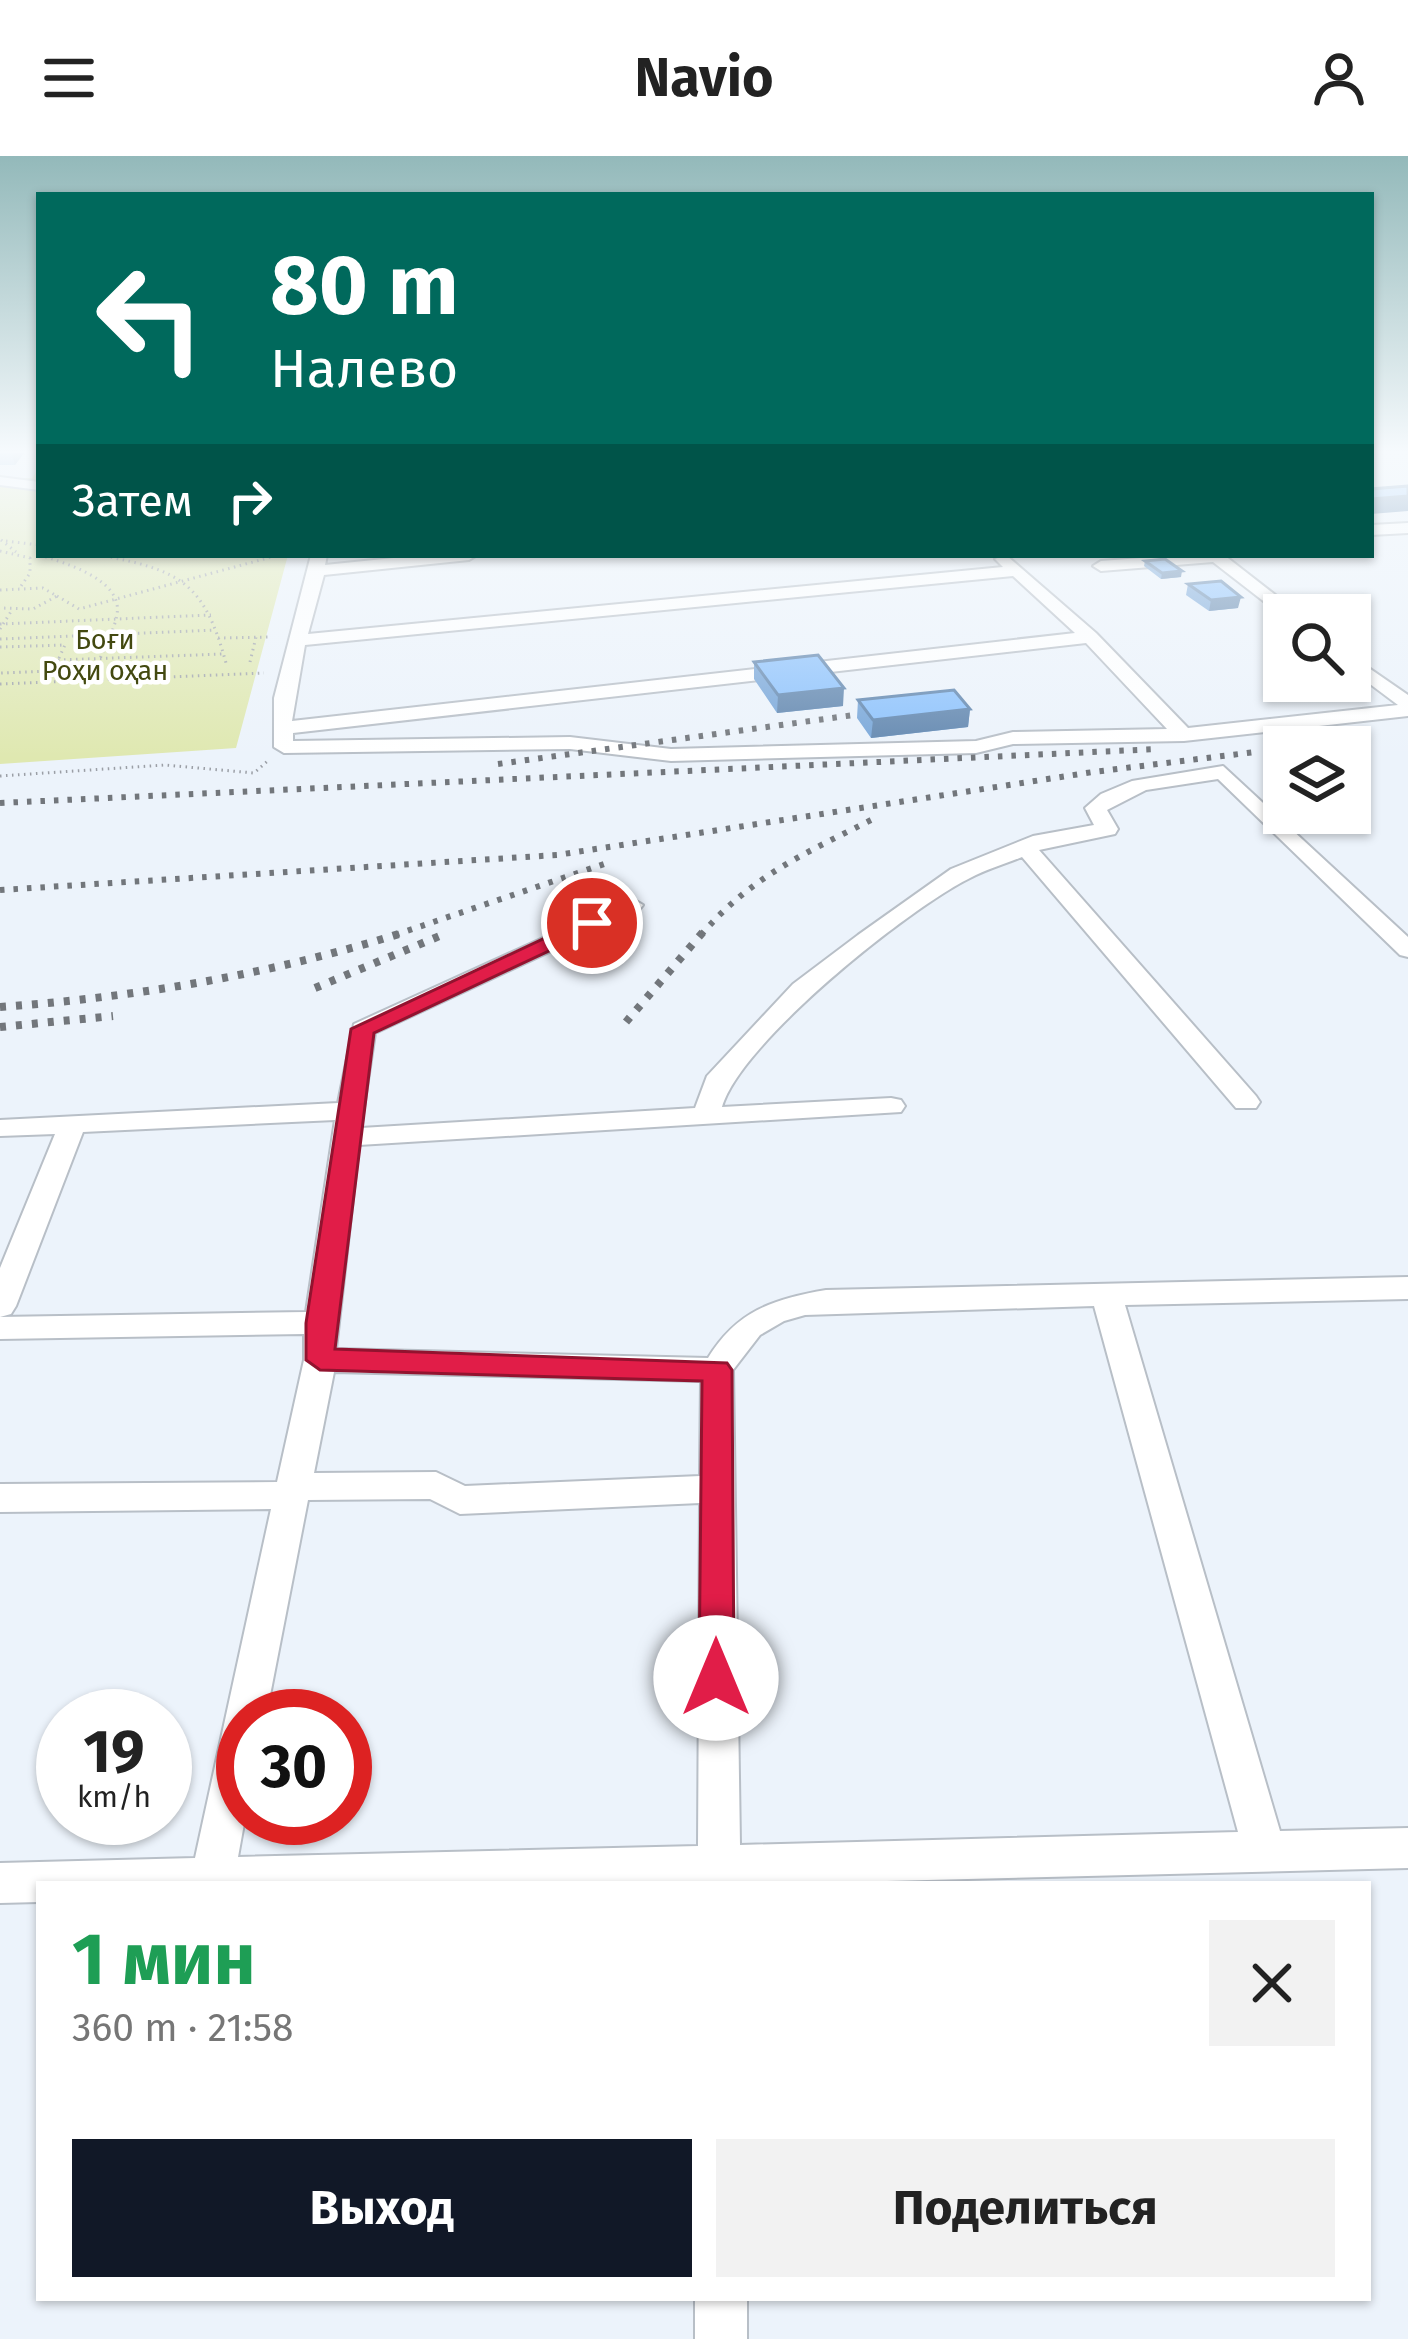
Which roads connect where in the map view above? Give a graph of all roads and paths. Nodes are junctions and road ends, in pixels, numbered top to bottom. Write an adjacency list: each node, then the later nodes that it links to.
1 (25, 555): 13 (path)
2 (49, 558): 17 (path)
3 (110, 558): 12 (path)
4 (269, 558): 12 (path)
5 (412, 558): 9 (street)
6 (1001, 558): 11 (street)
7 (1193, 558): 10 (street)
8 (1219, 558): 15 (street)
9 (318, 563): 29 (street)
10 (1101, 566)
11 (1016, 571): 25 (street); 29 (street)
12 (182, 581): 17 (path); 20 (path)
13 (16, 590): 14 (path); 16 (path)
14 (0, 593)
15 (1265, 594)
16 (57, 596): 17 (path); 19 (path)
17 (116, 599): 21 (path)
18 (0, 609): 19 (path)
19 (12, 610): 22 (path)
20 (211, 615): 21 (path); 23 (path)
21 (115, 619): 22 (path); 24 (path)
22 (1, 626)
23 (215, 630): 24 (path); 26 (path)
24 (110, 634): 28 (path); 32 (path)
25 (1090, 637): 41 (street); 42 (street)
26 (218, 638): 27 (path); 31 (path)
27 (256, 638): 29 (path); 35 (path)
28 (0, 639)
29 (296, 639): 42 (street)
30 (0, 647): 33 (path)
31 (224, 654): 32 (path); 34 (path)
32 (100, 658): 33 (path)
33 (58, 660): 37 (path)
34 (226, 662)
35 (250, 662)
36 (270, 664): 39 (path)
37 (0, 673)
38 (1371, 677): 40 (street)
39 (0, 684)
40 (1408, 707): 41 (street)
41 (1184, 735): 42 (street)
42 (282, 738): 43 (path)
43 (0, 776)
44 (1026, 848): 46 (street); 47 (street); 49 (street)
45 (631, 905): 51 (street)
46 (1408, 950)
47 (1246, 1102)
48 (891, 1106): 49 (street)
49 (706, 1116): 51 (street)
50 (73, 1124): 51 (street); 52 (street); 55 (street)
51 (350, 1124): 56 (street)
52 (0, 1128)
53 (1408, 1288): 54 (street)
54 (1107, 1297): 59 (street); 66 (street)
55 (0, 1306)
56 (320, 1323): 57 (street); 58 (street)
57 (0, 1328)
58 (320, 1360): 59 (street); 61 (street)
59 (717, 1370): 60 (street)
60 (714, 1489): 61 (street); 67 (street)
61 (292, 1491): 62 (street); 63 (street)
62 (0, 1498)
63 (252, 1689)
64 (219, 1845): 68 (street)
65 (1408, 1848): 66 (street)
66 (1265, 1853): 67 (street)
67 (719, 1875): 68 (street)
68 (212, 1879): 69 (street)
69 (106, 1881)
70 (36, 1882): 71 (street)
71 (0, 1883)
72 (721, 2301): 73 (street)
73 (721, 2339)

